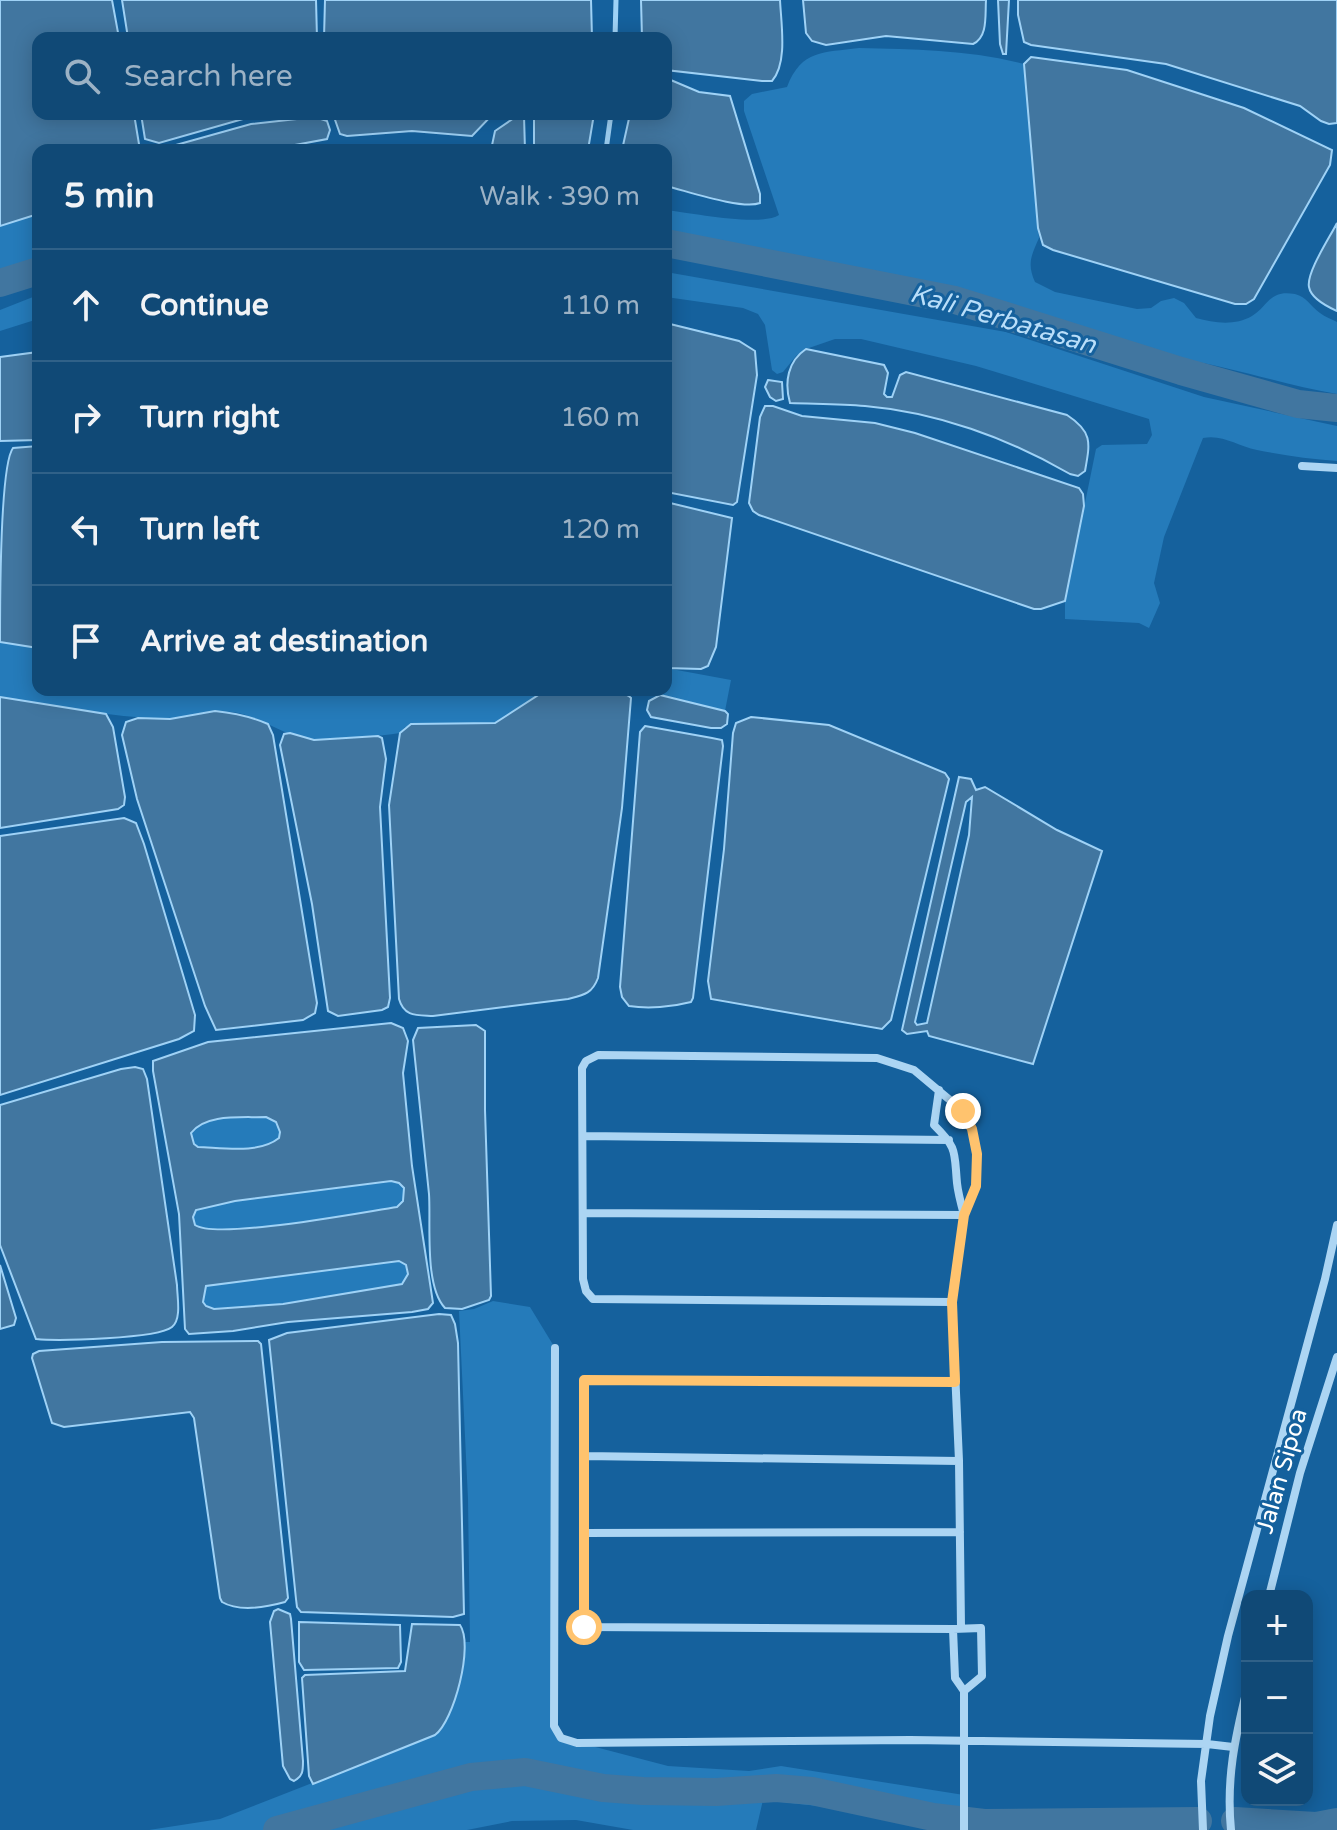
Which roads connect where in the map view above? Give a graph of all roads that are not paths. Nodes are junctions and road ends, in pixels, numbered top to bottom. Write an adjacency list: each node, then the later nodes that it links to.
1 (1302, 466): 2 (street)
2 (1337, 468)
3 (939, 1090): 4 (street); 5 (street); 7 (street)
4 (583, 1136): 5 (street); 6 (street)
5 (949, 1140): 7 (street)
6 (584, 1213): 7 (street); 11 (street)
7 (964, 1215): 11 (street)
8 (1337, 1225): 9 (street)
9 (1325, 1279): 10 (street); 24 (street)
10 (1337, 1281)
11 (952, 1302): 14 (street)
12 (555, 1348): 23 (street)
13 (1337, 1357): 19 (street, Jalan Sipoa)
14 (955, 1382): 15 (street); 16 (street)
15 (584, 1456): 16 (street); 18 (street)
16 (959, 1461): 17 (street)
17 (960, 1532): 18 (street); 20 (street)
18 (584, 1533): 20 (street)
19 (1271, 1590)
20 (957, 1628): 21 (street); 21 (street)
21 (964, 1691): 23 (street)
22 (1241, 1714): 25 (street)
23 (963, 1741): 24 (street); 26 (street)
24 (1207, 1744): 25 (street); 27 (street)
25 (1233, 1747): 28 (street)
26 (964, 1830)
27 (1203, 1830)
28 (1231, 1830)

